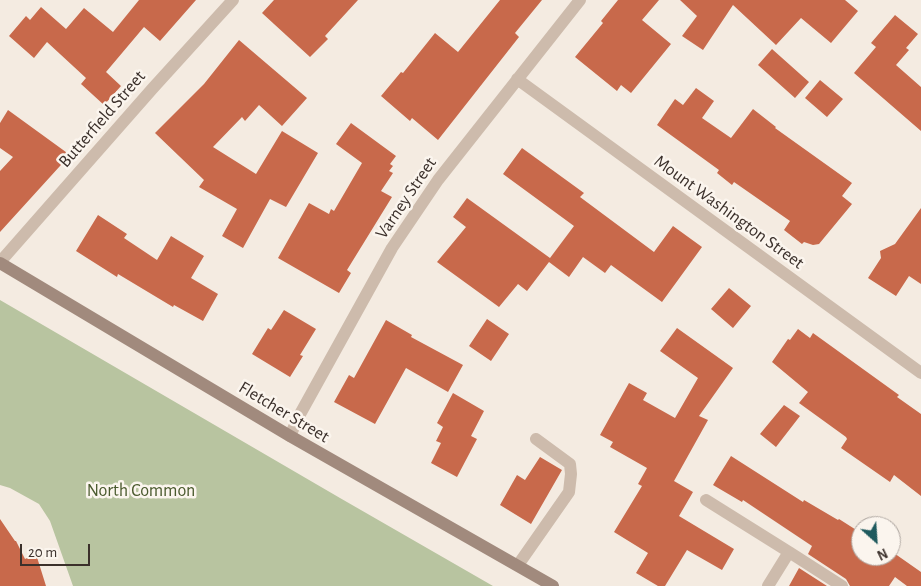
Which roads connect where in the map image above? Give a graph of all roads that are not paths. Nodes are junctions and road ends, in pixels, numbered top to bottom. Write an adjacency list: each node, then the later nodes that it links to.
1 (233, 0): 4 (street, Butterfield Street)
2 (580, 0): 3 (street, Varney Street)
3 (517, 79): 5 (street, Mount Washington Street); 6 (street, Varney Street)
4 (0, 262): 6 (main road, Fletcher Street)
5 (921, 373)
6 (290, 436): 10 (main road, Fletcher Street)
7 (536, 439): 10 (street)
8 (706, 500): 9 (street)
9 (789, 552): 12 (street); 13 (street)
10 (518, 565): 11 (main road, Fletcher Street)
11 (553, 586)
12 (768, 586)
13 (842, 586)

